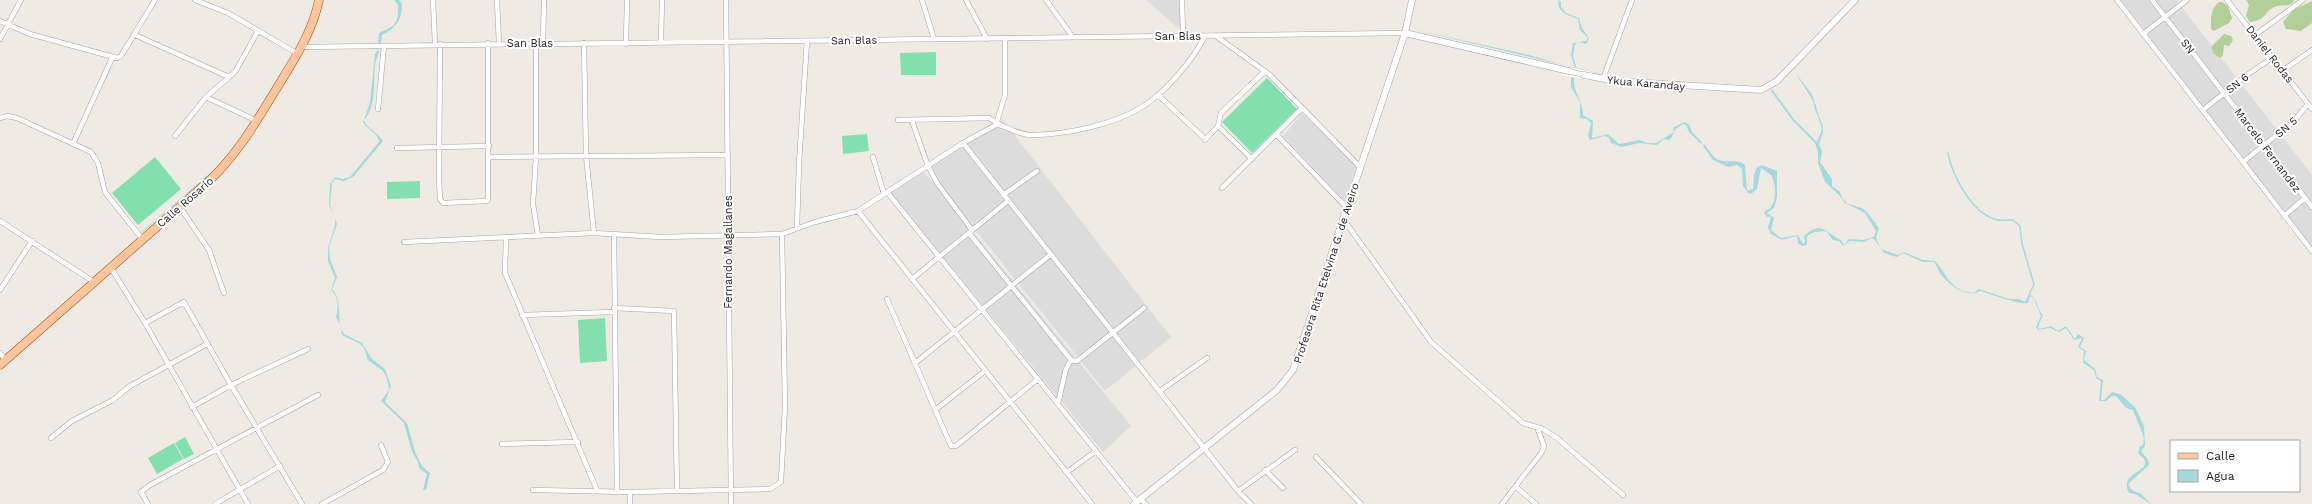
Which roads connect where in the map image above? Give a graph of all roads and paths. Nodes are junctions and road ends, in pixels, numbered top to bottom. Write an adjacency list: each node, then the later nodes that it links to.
1 (21, 0): 25 (street)
2 (155, 0): 29 (street)
3 (195, 0): 26 (street)
4 (319, 0): 50 (main road, Calle Rosario)
5 (433, 0): 46 (street)
6 (497, 0): 47 (street)
7 (544, 0): 44 (street)
8 (627, 0): 48 (street)
9 (662, 0): 41 (street)
10 (726, 0): 39 (street, Fernando Magallanes)
11 (922, 0): 36 (street)
12 (966, 0): 37 (street)
13 (1046, 0): 30 (street)
14 (1182, 0): 31 (street)
15 (1412, 0): 27 (street, Profesora Rita Etelvina G. de Aveiro)
16 (1632, 0): 62 (street)
17 (1855, 0): 62 (street, Ykua Karanday)
18 (2117, 0): 28 (street)
19 (2152, 0): 23 (street, SN)
20 (2187, 0): 23 (street)
21 (2227, 0): 34 (street, Daniel Rodas)
22 (2303, 0): 34 (street)
23 (2166, 17): 28 (street); 63 (street, SN)
24 (0, 21): 25 (street)
25 (7, 24): 35 (street); 55 (street)
26 (258, 32): 52 (street); 61 (street)
27 (1405, 33): 33 (street, San Blas); 59 (street, Ykua Karanday); 92 (street, Profesora Rita Etelvina G. de Aveiro)
28 (2143, 34): 69 (street)
29 (135, 35): 55 (street); 61 (street)
30 (1072, 36): 31 (street, San Blas); 38 (street, San Blas)
31 (1183, 36): 32 (street, San Blas)
32 (1205, 36): 33 (street, San Blas); 64 (street)
33 (1216, 36): 58 (street)
34 (2255, 36): 56 (street, Daniel Rodas)
35 (0, 39)
36 (934, 39): 37 (street, San Blas); 40 (street, San Blas)
37 (987, 39): 38 (street, San Blas)
38 (1005, 39): 74 (street)
39 (726, 41): 40 (street, San Blas); 41 (street, San Blas); 84 (street, Fernando Magallanes)
40 (807, 41): 106 (street)
41 (662, 42): 48 (street, San Blas)
42 (488, 43): 46 (street, San Blas); 47 (street, San Blas); 81 (street)
43 (536, 43): 44 (street, San Blas); 47 (street, San Blas); 85 (street)
44 (543, 43): 45 (street, San Blas)
45 (584, 43): 48 (street, San Blas); 86 (street)
46 (438, 44): 49 (street, San Blas); 82 (street)
47 (499, 44)
48 (626, 44)
49 (384, 46): 50 (street, San Blas); 68 (street)
50 (303, 47): 52 (main road, Calle Rosario)
51 (2312, 50): 53 (street)
52 (298, 54): 72 (main road, Calle Rosario)
53 (2305, 55): 54 (street); 57 (street)
54 (2312, 56)
55 (112, 58): 79 (street)
56 (2272, 58): 57 (street, Daniel Rodas); 63 (street, SN 6)
57 (2282, 70): 66 (street, Daniel Rodas)
58 (1265, 71): 67 (street); 75 (street)
59 (1569, 72): 60 (street, Ykua Karanday)
60 (1584, 75): 62 (street, Ykua Karanday)
61 (229, 77): 65 (street)
62 (1603, 79)
63 (2224, 93): 69 (street, SN 6); 80 (street, Marcelo Fernandez)
64 (1158, 95): 74 (street); 75 (street)
65 (206, 97): 72 (street); 77 (street)
66 (2311, 107): 80 (street, SN 5)
67 (1302, 108): 76 (street); 92 (street)
68 (378, 109)
69 (2203, 110): 90 (street)
70 (0, 118): 79 (street)
71 (898, 120): 73 (street)
72 (257, 121): 99 (main road, Calle Rosario)
73 (912, 121): 74 (street); 91 (street)
74 (999, 123): 78 (street)
75 (1218, 126): 89 (street)
76 (1276, 134): 89 (street); 101 (street)
77 (175, 136)
78 (963, 143): 91 (street); 96 (street)
79 (74, 144): 114 (street)
80 (2264, 145): 90 (street, SN 5); 97 (street, Marcelo Fernandez)
81 (489, 146): 82 (street); 87 (street)
82 (439, 147): 83 (street); 87 (street)
83 (397, 148)
84 (728, 154): 86 (street); 113 (street, Fernando Magallanes)
85 (536, 156): 86 (street); 87 (street); 110 (street)
86 (586, 156): 108 (street)
87 (488, 157)
88 (873, 157): 95 (street)
89 (1252, 159): 94 (street)
90 (2243, 162): 103 (street)
91 (928, 166): 95 (street); 107 (street)
92 (1361, 168): 101 (street, Profesora Rita Etelvina G. de Aveiro)
93 (1037, 171): 96 (street)
94 (1222, 188)
95 (886, 193): 102 (street); 119 (street)
96 (1003, 195): 98 (street)
97 (2305, 198): 100 (street, Marcelo Fernandez); 103 (street)
98 (1008, 201): 107 (street); 118 (street)
99 (180, 207): 114 (main road, Calle Rosario); 125 (street)
100 (2312, 207)
101 (1348, 209): 105 (street, Profesora Rita Etelvina G. de Aveiro)
102 (858, 210): 106 (street); 121 (street)
103 (2284, 216): 117 (street)
104 (0, 220): 115 (street)
105 (1344, 220): 152 (street); 158 (street, Profesora Rita Etelvina G. de Aveiro)
106 (797, 228): 109 (street)
107 (971, 231): 119 (street); 123 (street)
108 (594, 234): 110 (street); 111 (street)
109 (782, 234): 113 (street); 170 (street)
110 (538, 235): 112 (street)
111 (614, 236): 113 (street); 129 (street)
112 (506, 237): 116 (street); 130 (street)
113 (728, 237): 170 (street, Fernando Magallanes)
114 (143, 240): 120 (main road, Calle Rosario)
115 (32, 241): 122 (street); 124 (street)
116 (404, 242)
117 (2312, 251)
118 (1050, 255): 123 (street); 133 (street)
119 (941, 256): 121 (street); 128 (street)
120 (111, 268): 122 (main road, Calle Rosario); 131 (street)
121 (912, 278): 132 (street)
122 (94, 282): 139 (main road, Calle Rosario)
123 (1011, 286): 128 (street); 138 (street)
124 (0, 290)
125 (224, 293)
126 (887, 299): 140 (street)
127 (1144, 308): 133 (street)
128 (982, 309): 132 (street); 143 (street)
129 (614, 310): 130 (street); 171 (street); 172 (street)
130 (522, 315): 154 (street)
131 (145, 323): 134 (street); 141 (street)
132 (953, 332): 140 (street); 142 (street)
133 (1113, 332): 138 (street); 145 (street)
134 (207, 344): 141 (street); 144 (street)
135 (308, 350): 144 (street)
136 (0, 353): 139 (street)
137 (1207, 358): 145 (street)
138 (1071, 360): 148 (street)
139 (2, 362)
140 (915, 363): 150 (street)
141 (168, 366): 149 (street); 153 (street)
142 (985, 371): 147 (street); 150 (street)
143 (1038, 380): 147 (street); 148 (street)
144 (231, 385): 149 (street); 151 (street)
145 (1160, 391): 158 (street)
146 (318, 395): 151 (street)
147 (1010, 402): 150 (street); 164 (street)
148 (1058, 403): 160 (street)
149 (192, 406): 157 (street)
150 (935, 410)
151 (257, 426): 157 (street); 162 (street)
152 (1537, 427): 165 (street); 175 (street)
153 (51, 438)
154 (578, 442): 155 (street); 169 (street)
155 (502, 444)
156 (381, 445): 181 (street)
157 (216, 449): 167 (street); 177 (street)
158 (1205, 449): 173 (street); 176 (street, Profesora Rita Etelvina G. de Aveiro)
159 (1294, 450): 163 (street)
160 (1096, 451): 164 (street); 176 (street)
161 (1316, 457): 187 (street)
162 (280, 466): 167 (street); 180 (street)
163 (1264, 470): 166 (street); 173 (street)
164 (1067, 472): 184 (street)
165 (1516, 487): 188 (street); 189 (street)
166 (1283, 488)
167 (240, 489): 178 (street); 179 (street)
168 (533, 490): 169 (street)
169 (597, 490): 171 (street)
170 (730, 490): 172 (street); 183 (street, Fernando Magallanes)
171 (617, 491): 174 (street)
172 (677, 491): 174 (street)
173 (1238, 491): 186 (street)
174 (630, 492): 182 (street)
175 (1623, 495)
176 (1138, 502): 185 (street)
177 (148, 504)
178 (215, 504)
179 (248, 504)
180 (302, 504)
181 (322, 504)
182 (630, 504)
183 (731, 504)
184 (1092, 504)
185 (1146, 504)
186 (1250, 504)
187 (1361, 504)
188 (1502, 504)
189 (1536, 504)

